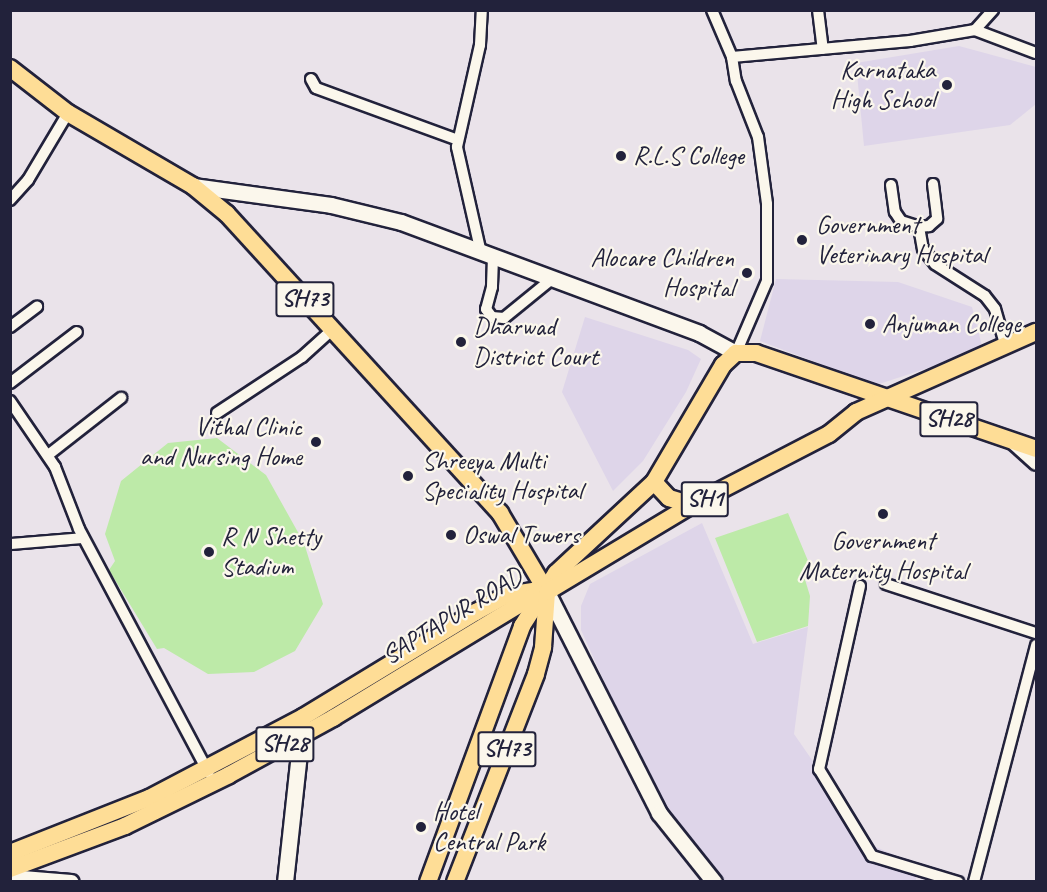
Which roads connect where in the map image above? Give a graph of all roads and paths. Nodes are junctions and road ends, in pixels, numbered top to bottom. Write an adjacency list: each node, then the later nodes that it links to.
1 (482, 10): 12 (street)
2 (712, 10): 8 (street)
3 (818, 10): 6 (street)
4 (993, 10): 5 (street)
5 (975, 30): 6 (street); 7 (street)
6 (823, 49): 8 (street)
7 (1036, 53)
8 (732, 57): 26 (street)
9 (10, 68): 11 (main road, SH73)
10 (311, 79): 12 (street)
11 (68, 113): 15 (main road, SH73); 16 (street)
12 (458, 140): 18 (street)
13 (933, 184): 17 (street)
14 (891, 185): 17 (street)
15 (193, 186): 18 (street); 22 (main road, SH73)
16 (10, 200)
17 (919, 227): 25 (street)
18 (487, 255): 19 (street); 19 (street)
19 (552, 279): 26 (street)
20 (37, 307): 21 (street)
21 (10, 327)
22 (333, 329): 31 (street); 42 (main road, SH73)
23 (77, 332): 27 (street)
24 (1036, 332): 25 (main road, SH1)
25 (1006, 347): 29 (main road, SH1)
26 (736, 353): 29 (main road); 36 (main road)
27 (10, 383)
28 (121, 398): 34 (street)
29 (882, 399): 32 (main road, SH28); 37 (main road, SH1)
30 (10, 401): 34 (street)
31 (217, 412)
32 (1015, 443): 33 (main road, SH28); 35 (street)
33 (1036, 449)
34 (48, 455): 38 (street)
35 (1036, 462)
36 (654, 482): 37 (main road); 42 (main road)
37 (692, 505): 42 (main road, SH1)
38 (83, 538): 39 (street); 47 (street)
39 (10, 544)
40 (886, 584): 43 (street)
41 (860, 585): 56 (street)
42 (546, 591): 45 (main road, SAPTAPUR ROAD / SH28); 46 (main road, SAPTAPUR ROAD / SH28); 53 (main road, SH73); 54 (main road, SH73); 55 (street)
43 (1036, 633)
44 (1036, 645): 57 (street)
45 (303, 717): 46 (street); 47 (main road, SAPTAPUR ROAD / SH28)
46 (301, 736): 47 (main road, SAPTAPUR ROAD / SH28); 52 (street)
47 (210, 776): 48 (main road, SAPTAPUR ROAD / SH28); 49 (main road, SAPTAPUR ROAD / SH28)
48 (10, 853)
49 (10, 869)
50 (10, 877): 51 (street)
51 (71, 882)
52 (285, 882)
53 (428, 882)
54 (455, 882)
55 (714, 882)
56 (958, 882)
57 (974, 882)

